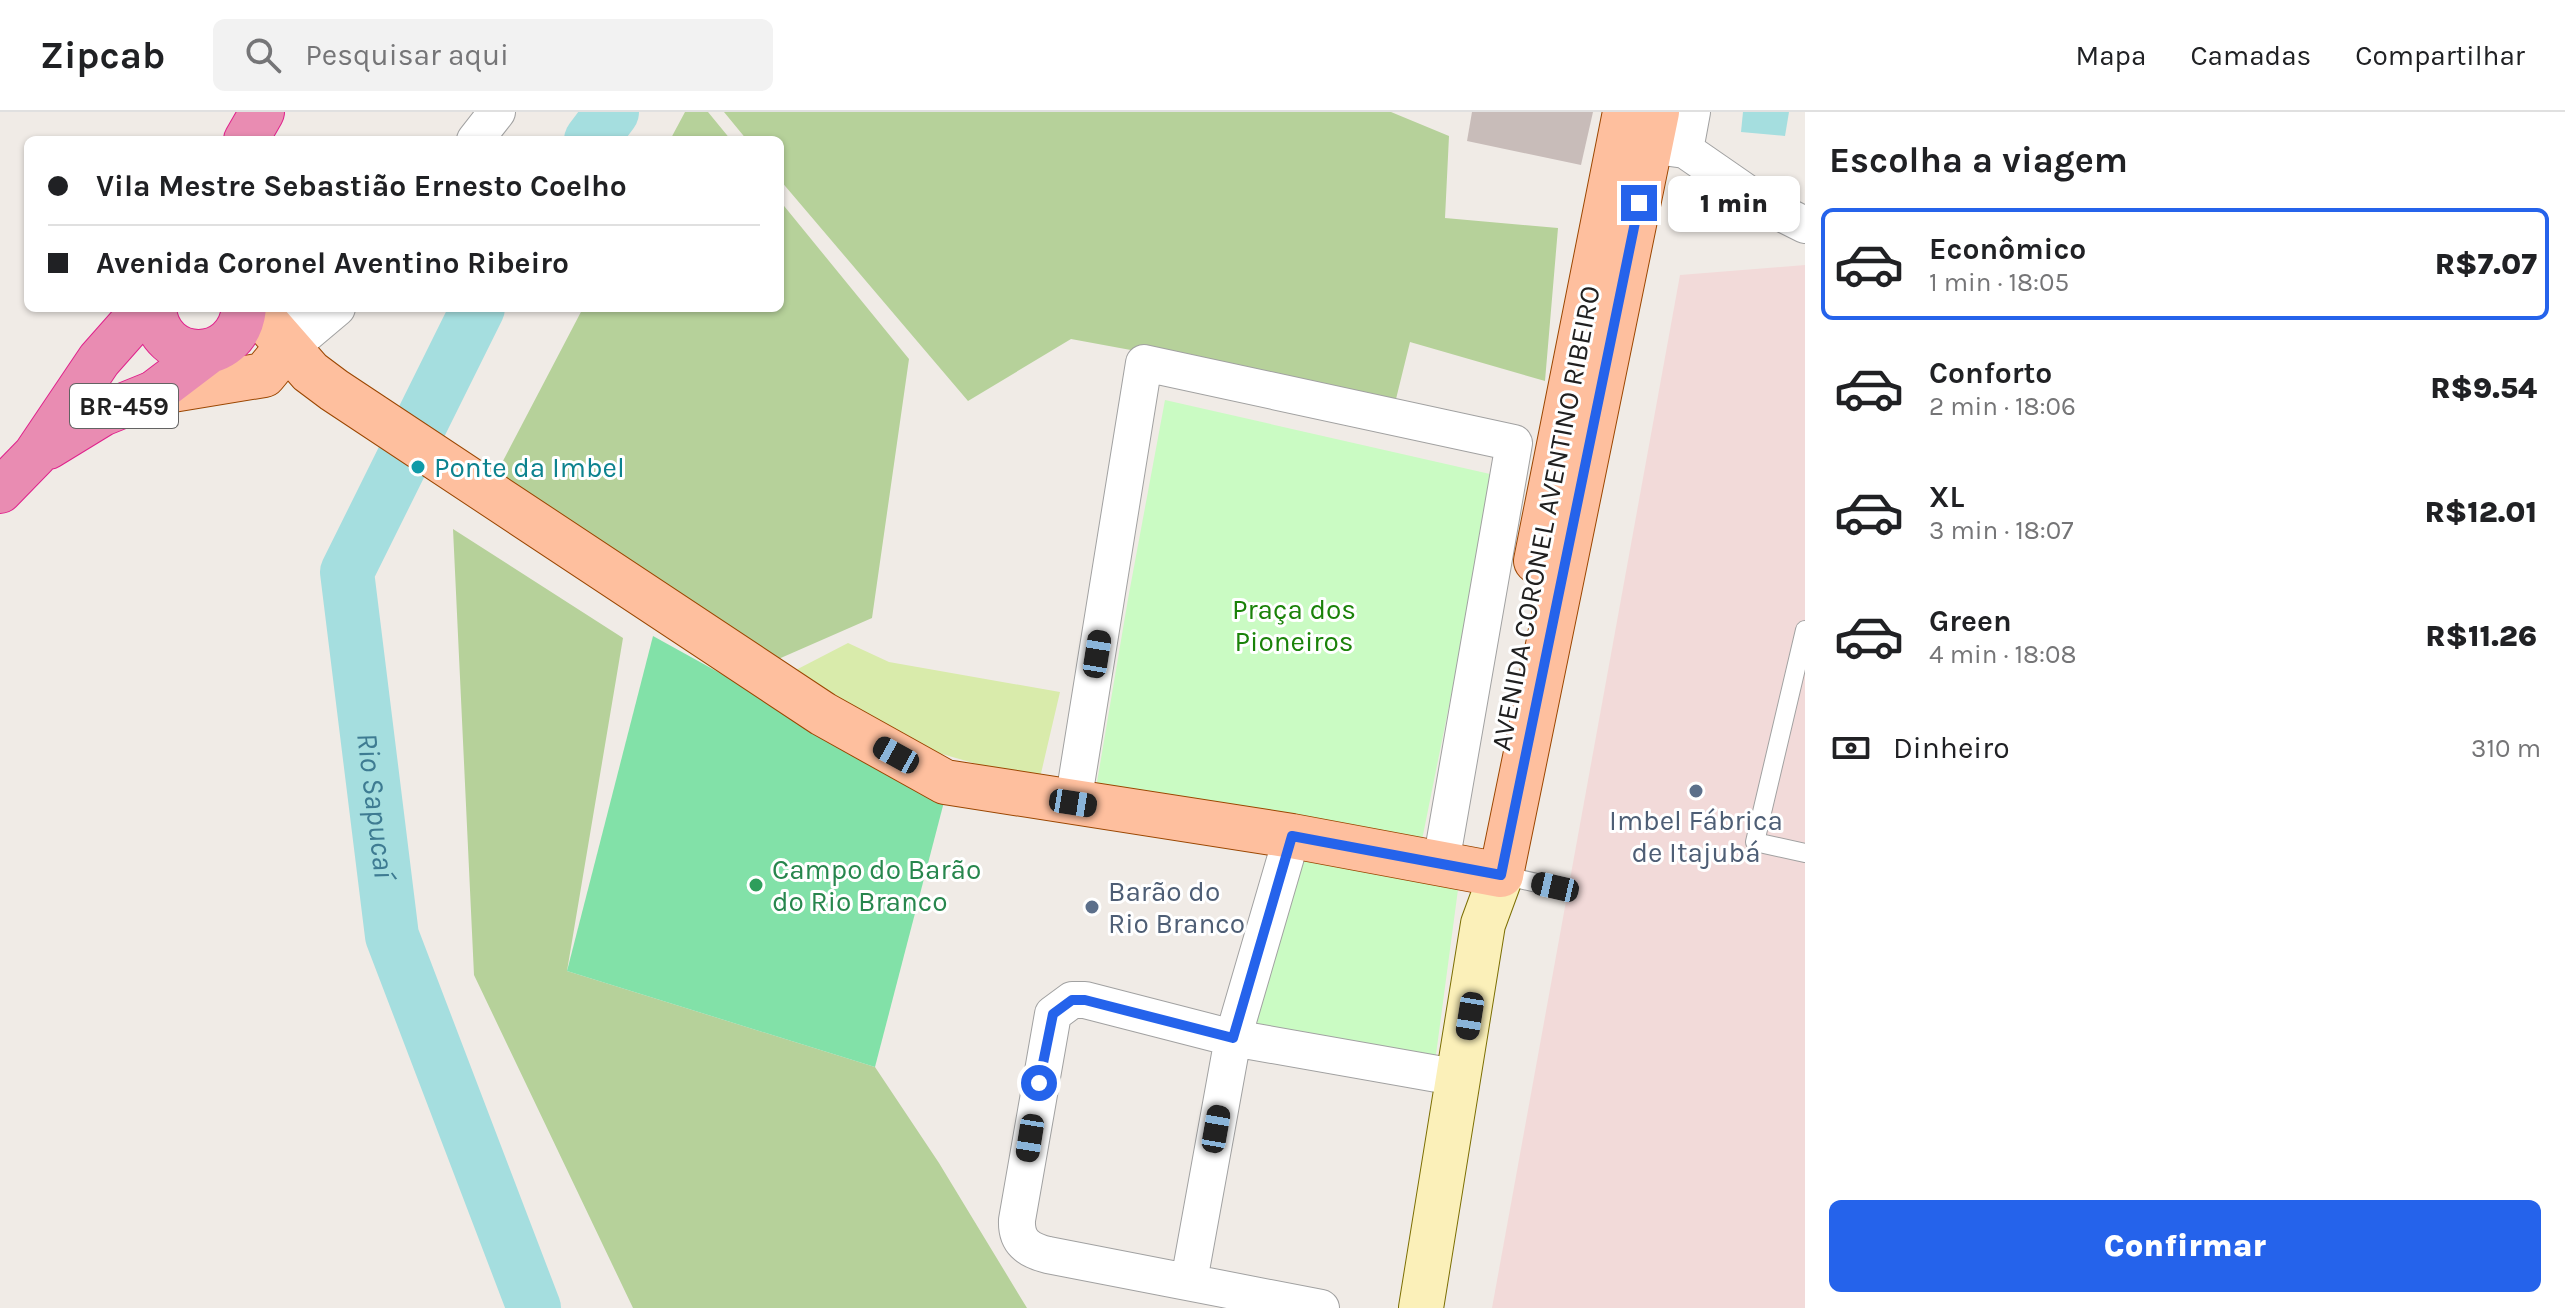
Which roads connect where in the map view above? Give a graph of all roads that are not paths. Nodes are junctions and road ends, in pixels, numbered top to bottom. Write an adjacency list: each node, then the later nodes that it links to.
1 (262, 112): 5 (highway); 6 (highway)
2 (497, 112): 7 (street)
3 (1692, 112): 4 (street)
4 (1648, 132): 8 (street); 18 (main road, AVENIDA CORONEL AVENTINO RIBEIRO); 25 (main road, AVENIDA CORONEL AVENTINO RIBEIRO)
5 (248, 136)
6 (260, 136)
7 (478, 136)
8 (1805, 225)
9 (141, 312): 19 (highway, BR-459)
10 (155, 312): 14 (highway)
11 (243, 312): 14 (highway)
12 (258, 312): 15 (main road)
13 (334, 312): 15 (street)
14 (211, 351): 15 (main road); 16 (highway, BR-459)
15 (298, 356): 16 (main road); 22 (main road)
16 (154, 393): 19 (highway, BR-459)
17 (1514, 443): 18 (street); 22 (street); 25 (street)
18 (1557, 452): 25 (main road, AVENIDA CORONEL AVENTINO RIBEIRO)
19 (35, 455): 20 (highway, BR-459)
20 (0, 491)
21 (1805, 630): 24 (lane)
22 (1073, 803): 23 (main road)
23 (1292, 836): 25 (main road); 27 (street)
24 (1805, 853)
25 (1473, 869): 26 (lane); 28 (street, AVENIDA CORONEL AVENTINO RIBEIRO)
26 (1555, 887)
27 (1233, 1038): 28 (street); 29 (street); 29 (street)
28 (1460, 1078): 32 (street, AVENIDA CORONEL AVENTINO RIBEIRO)
29 (1189, 1281): 30 (street)
30 (1260, 1302): 31 (street)
31 (1321, 1308)
32 (1421, 1308)

